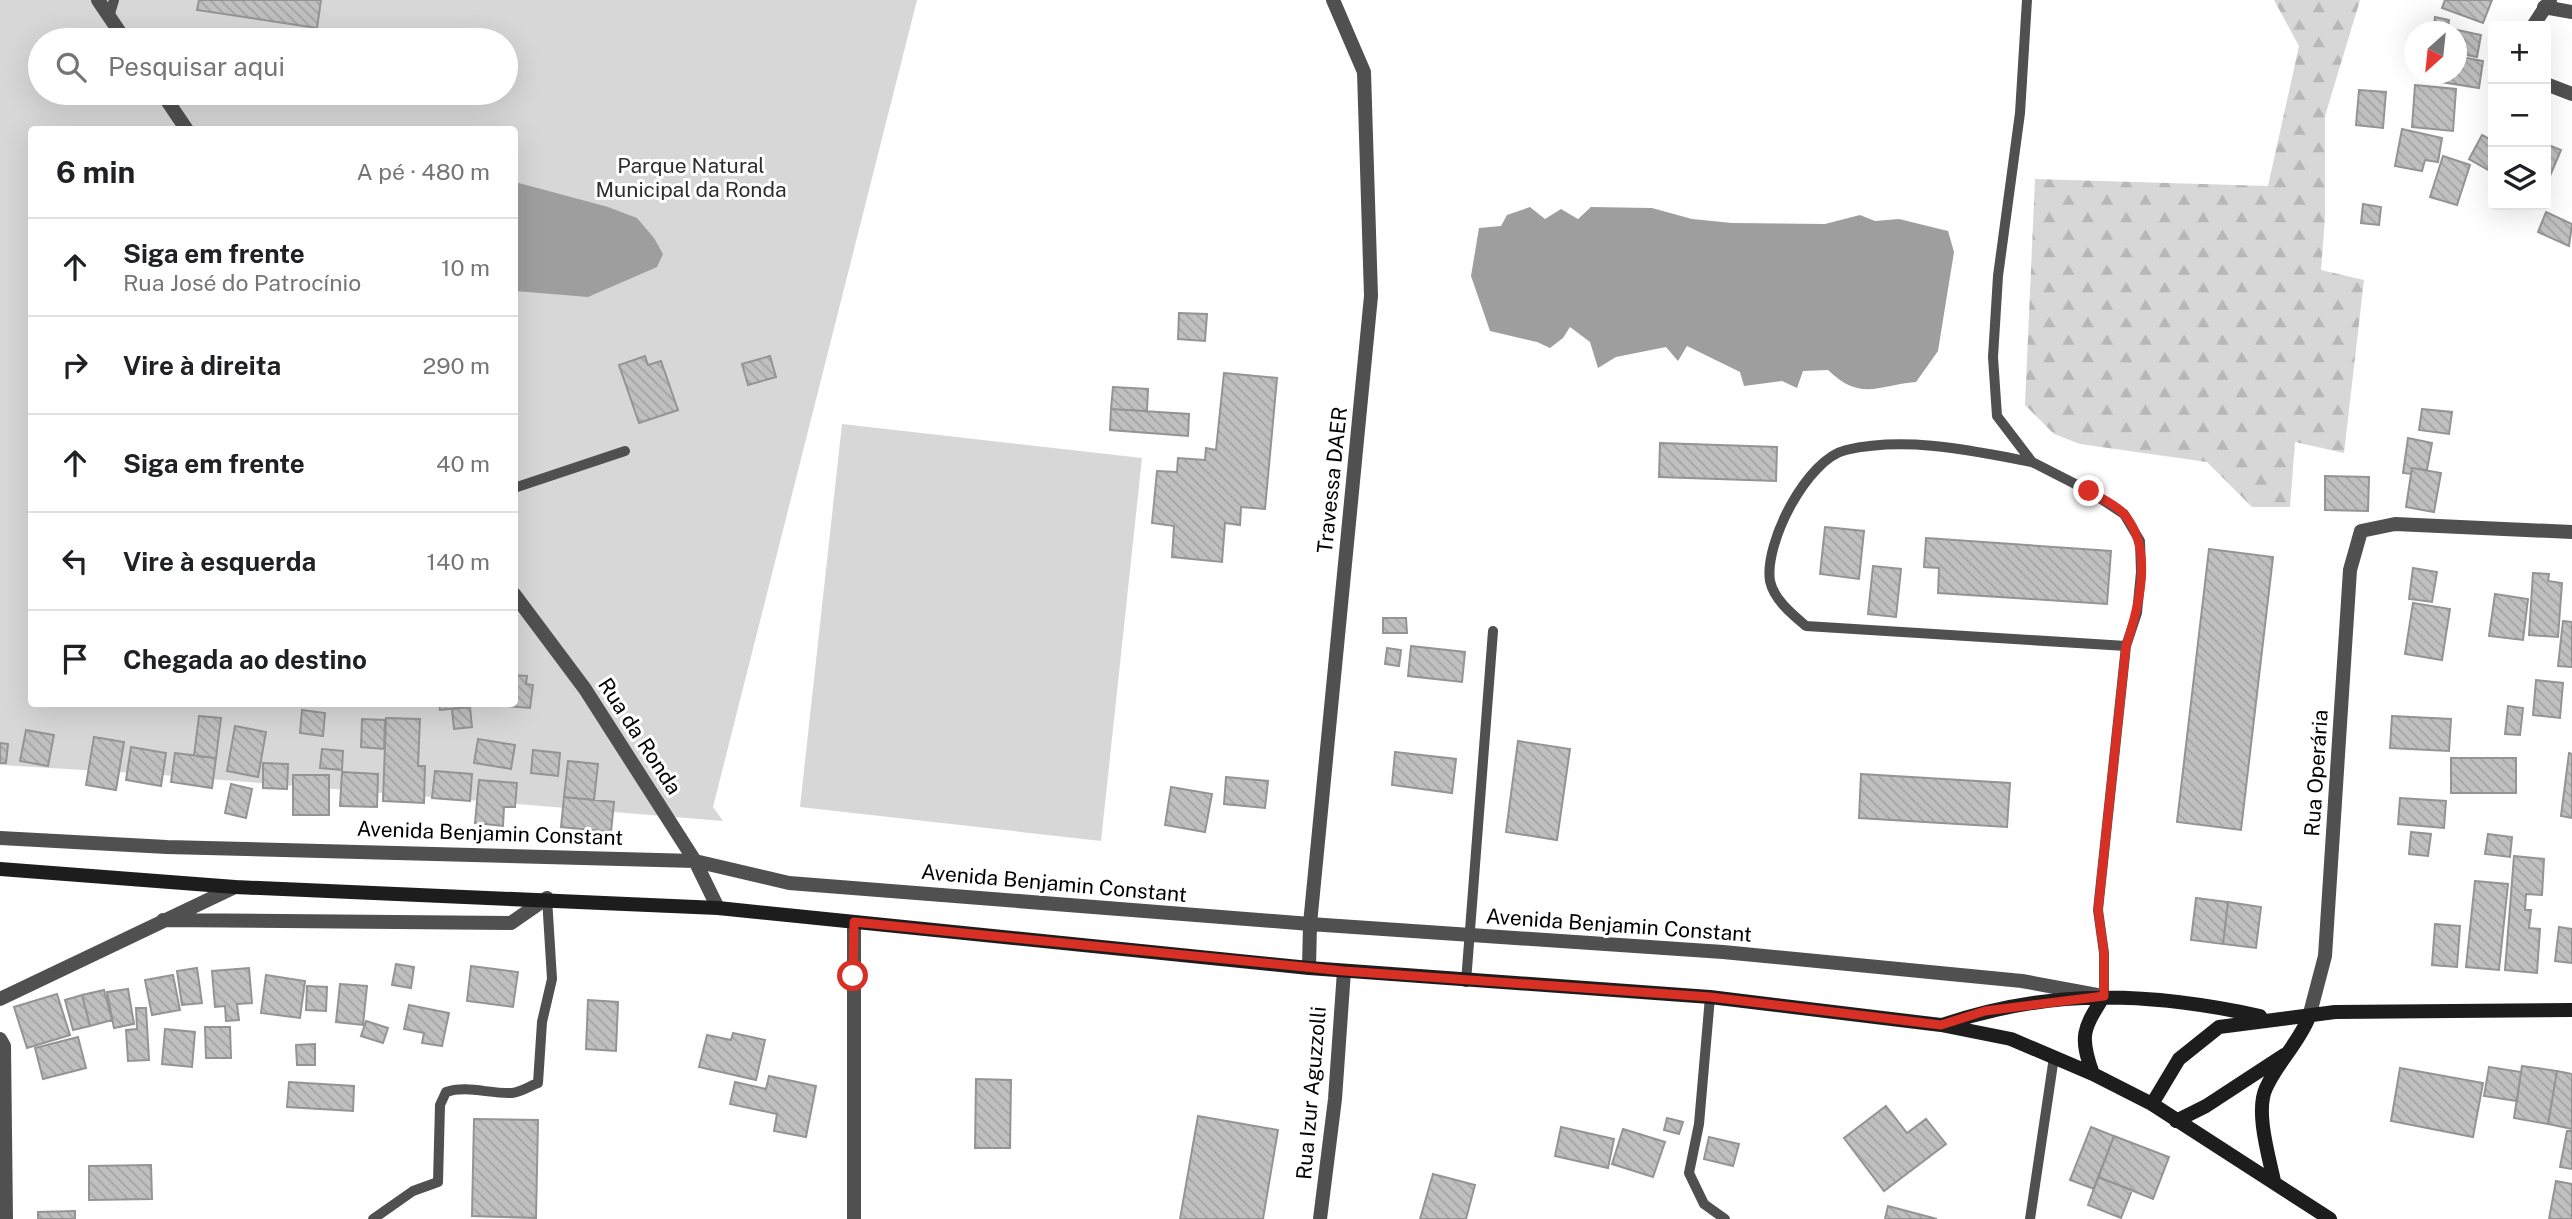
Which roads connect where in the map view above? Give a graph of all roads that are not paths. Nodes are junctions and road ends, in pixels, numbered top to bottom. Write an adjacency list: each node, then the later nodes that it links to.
1 (98, 0): 7 (street)
2 (114, 0): 7 (lane)
3 (1333, 0): 29 (street, Travessa DAER)
4 (2027, 0): 15 (lane)
5 (2547, 4): 6 (street); 8 (street)
6 (2572, 12)
7 (109, 17): 9 (street)
8 (2536, 21)
9 (117, 28)
10 (2551, 86): 11 (street)
11 (2572, 94)
12 (170, 105): 13 (street)
13 (184, 126)
14 (625, 451): 16 (lane)
15 (2032, 462): 20 (lane); 20 (lane)
16 (518, 487)
17 (2572, 532): 38 (street, Rua Operária)
18 (518, 599): 22 (street, Rua da Ronda)
19 (1493, 631): 30 (lane)
20 (2126, 646): 34 (lane)
21 (0, 838): 22 (street, Avenida Benjamin Constant)
22 (695, 861): 26 (street, Rua da Ronda); 29 (street, Avenida Benjamin Constant)
23 (0, 869): 24 (main road)
24 (235, 887): 25 (main road); 27 (street)
25 (547, 898): 26 (main road); 27 (street); 49 (lane)
26 (718, 908): 28 (main road)
27 (163, 920): 36 (street)
28 (854, 922): 31 (main road); 50 (street)
29 (1310, 924): 30 (street, Avenida Benjamin Constant); 31 (street, Travessa DAER)
30 (1469, 936): 33 (lane); 34 (street, Avenida Benjamin Constant)
31 (1310, 968): 32 (main road)
32 (1344, 971): 33 (main road); 51 (street, Rua Izur Aguzzolli)
33 (1466, 982): 35 (main road)
34 (2104, 996): 39 (main road); 40 (main road); 44 (main road)
35 (1710, 997): 40 (main road); 52 (lane)
36 (0, 999)
37 (2572, 1010): 38 (main road)
38 (2309, 1017): 39 (main road); 42 (main road)
39 (2268, 1018): 45 (main road)
40 (1941, 1025): 43 (main road)
41 (0, 1039): 48 (street)
42 (2288, 1053): 46 (main road); 47 (main road)
43 (2054, 1057): 44 (main road); 53 (lane)
44 (2093, 1074): 45 (main road)
45 (2152, 1104): 46 (main road)
46 (2176, 1121): 47 (main road)
47 (2274, 1181): 54 (main road)
48 (6, 1219)
49 (373, 1219)
50 (854, 1219)
51 (1320, 1219)
52 (1725, 1219)
53 (2031, 1219)
54 (2330, 1219)

